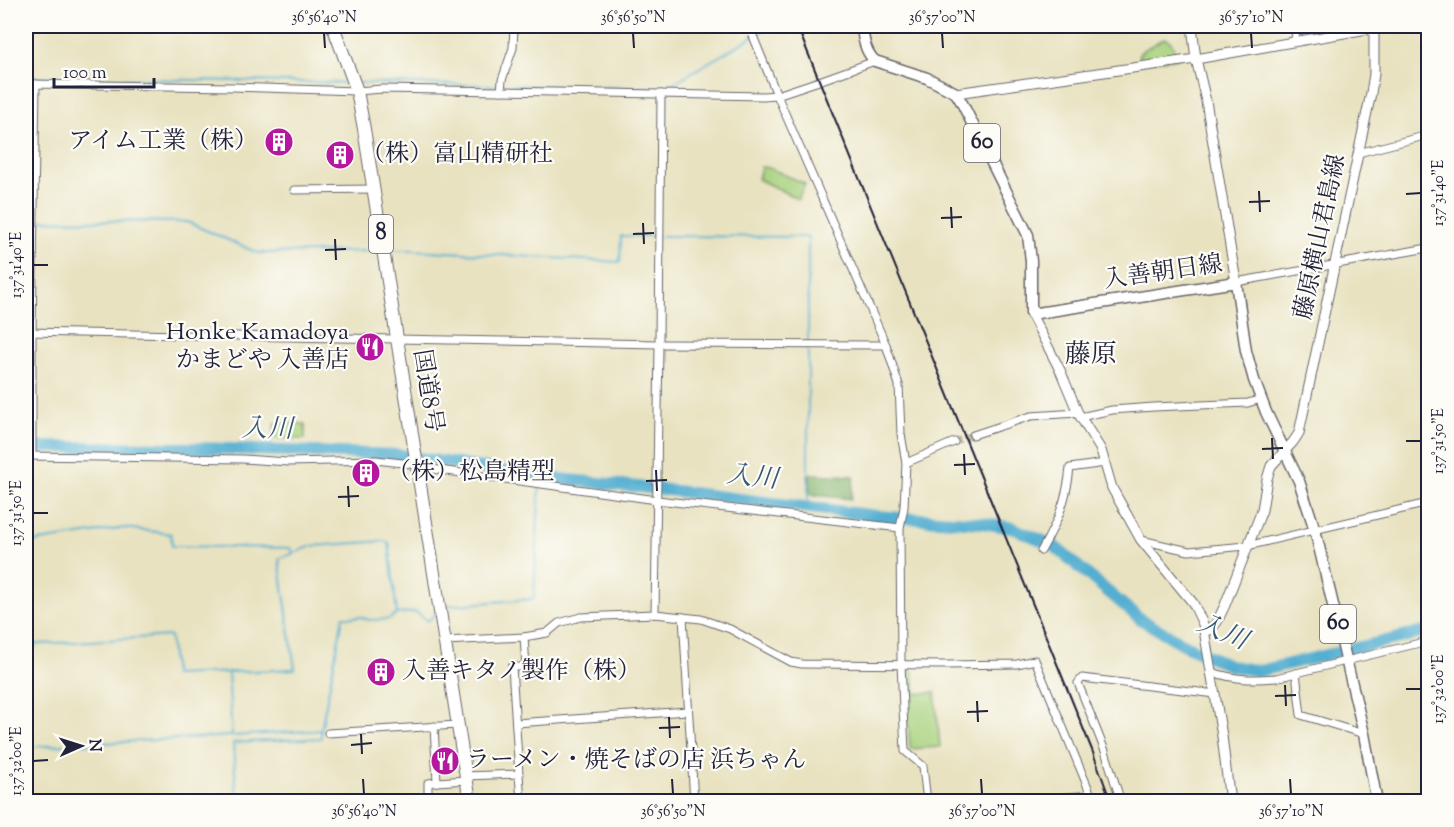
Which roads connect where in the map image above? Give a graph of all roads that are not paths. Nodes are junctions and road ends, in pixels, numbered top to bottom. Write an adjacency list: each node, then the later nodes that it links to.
1 (333, 26): 14 (highway, 国道8号 / 8)
2 (514, 26): 15 (street)
3 (749, 26): 18 (street)
4 (862, 26): 11 (main road)
5 (1192, 26): 10 (street)
6 (1296, 26): 9 (street)
7 (1391, 26): 8 (street)
8 (1373, 27): 9 (street); 20 (street, 藤原横山君島線)
9 (1295, 41): 10 (street)
10 (1196, 59): 16 (street); 25 (street)
11 (875, 61): 16 (main road, 60); 18 (street)
12 (26, 84): 13 (street)
13 (36, 84): 14 (street); 27 (street)
14 (357, 91): 15 (street); 21 (highway, 国道8号 / 8)
15 (501, 91): 17 (street)
16 (956, 93): 26 (main road, 60)
17 (661, 94): 18 (street); 29 (street)
18 (777, 94): 30 (street)
19 (1428, 135): 20 (street)
20 (1358, 153): 24 (street, 藤原横山君島線)
21 (374, 189): 22 (street); 28 (highway, 国道8号 / 8)
22 (294, 190)
23 (1428, 248): 24 (street)
24 (1335, 264): 25 (street); 35 (street, 藤原横山君島線)
25 (1236, 282): 26 (main road, 入善朝日線); 31 (main road, 入善朝日線 / 60)
26 (1031, 314): 32 (street)
27 (29, 332): 28 (street); 36 (street)
28 (397, 338): 29 (street); 39 (highway, 国道8号 / 8)
29 (659, 344): 30 (street); 40 (street)
30 (886, 345): 37 (street)
31 (1261, 399): 32 (street); 35 (main road, 入善朝日線 / 60)
32 (1079, 415): 33 (street); 38 (street)
33 (973, 435)
34 (954, 442): 37 (street)
35 (1284, 451): 43 (main road, 入善朝日線 / 60); 45 (street, 藤原横山君島線)
36 (30, 455): 39 (street)
37 (906, 463): 42 (street)
38 (1105, 463): 44 (street); 46 (street)
39 (418, 467): 40 (street); 51 (highway, 国道8号 / 8)
40 (657, 500): 42 (street); 47 (street)
41 (1428, 502): 43 (street)
42 (900, 528): 54 (street)
43 (1315, 530): 45 (street); 53 (main road, 入善朝日線 / 60)
44 (1141, 540): 45 (street); 49 (street)
45 (1247, 546): 49 (street, 藤原横山君島線)
46 (1041, 551)
47 (655, 614): 48 (street); 50 (street)
48 (683, 616): 54 (street); 58 (street)
49 (1204, 632): 55 (street)
50 (524, 637): 51 (street); 59 (street)
51 (445, 641): 60 (highway, 国道8号 / 8)
52 (1428, 641): 53 (street)
53 (1346, 661): 56 (street); 63 (main road, 入善朝日線 / 60)
54 (901, 664): 67 (street); 72 (street)
55 (1212, 670): 56 (street); 57 (street)
56 (1296, 674): 63 (street)
57 (1216, 694): 74 (street); 75 (street)
58 (688, 711): 59 (street); 71 (street)
59 (516, 723): 64 (street)
60 (458, 725): 61 (street); 65 (highway, 国道8号 / 8)
61 (434, 726): 62 (street); 66 (street)
62 (328, 733)
63 (1364, 734): 76 (main road, 入善朝日線 / 60)
64 (519, 774): 65 (street); 70 (street)
65 (466, 778): 66 (street); 69 (highway, 国道8号 / 8)
66 (437, 782): 68 (street)
67 (1093, 798): 73 (street)
68 (428, 801)
69 (470, 801)
70 (521, 801)
71 (694, 801)
72 (927, 801)
73 (1003, 801)
74 (1120, 801)
75 (1230, 801)
76 (1377, 801)

